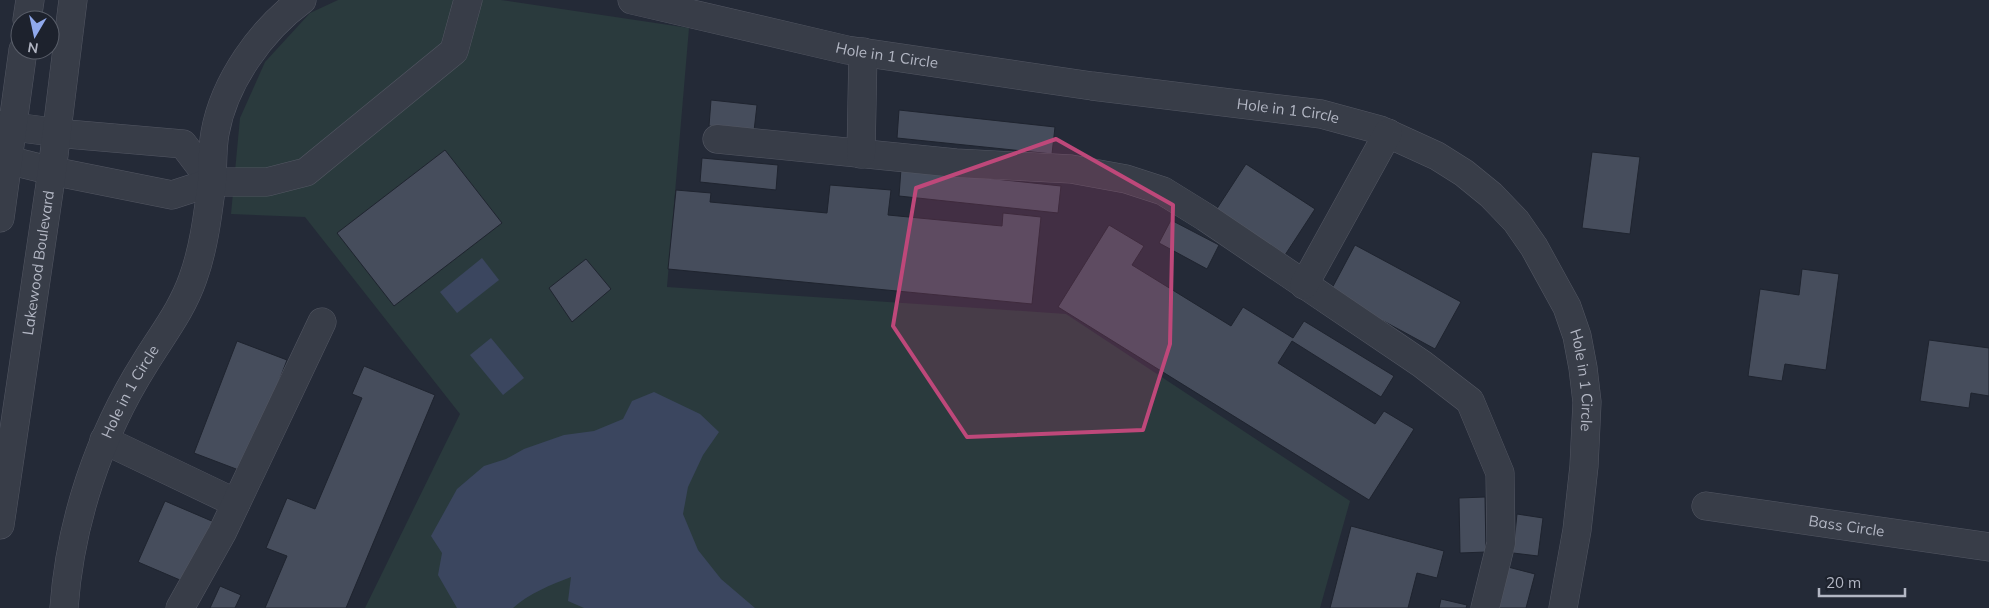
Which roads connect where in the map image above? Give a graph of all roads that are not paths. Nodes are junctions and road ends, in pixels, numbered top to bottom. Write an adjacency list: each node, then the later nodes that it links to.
1 (73, 0): 8 (street, Lakewood Boulevard)
2 (302, 0): 14 (street, Hole in 1 Circle)
3 (468, 0): 14 (street)
4 (632, 0): 5 (street, Hole in 1 Circle)
5 (864, 52): 9 (street, Hole in 1 Circle); 11 (street)
6 (21, 60): 7 (street)
7 (6, 126): 8 (street); 12 (street)
8 (56, 133): 13 (street, Lakewood Boulevard); 14 (street)
9 (1388, 134): 16 (street); 26 (street, Hole in 1 Circle)
10 (717, 138): 11 (street)
11 (861, 154): 16 (street)
12 (4, 159): 13 (street); 15 (street)
13 (52, 171): 14 (street); 21 (street, Lakewood Boulevard)
14 (212, 182): 18 (street, Hole in 1 Circle)
15 (0, 218)
16 (1304, 284): 25 (street)
17 (322, 322): 19 (street)
18 (104, 440): 19 (street); 23 (street, Hole in 1 Circle)
19 (236, 503): 24 (street)
20 (1706, 506): 22 (street, Bass Circle)
21 (0, 525)
22 (1989, 547)
23 (64, 608)
24 (180, 608)
25 (1485, 608)
26 (1563, 608)

